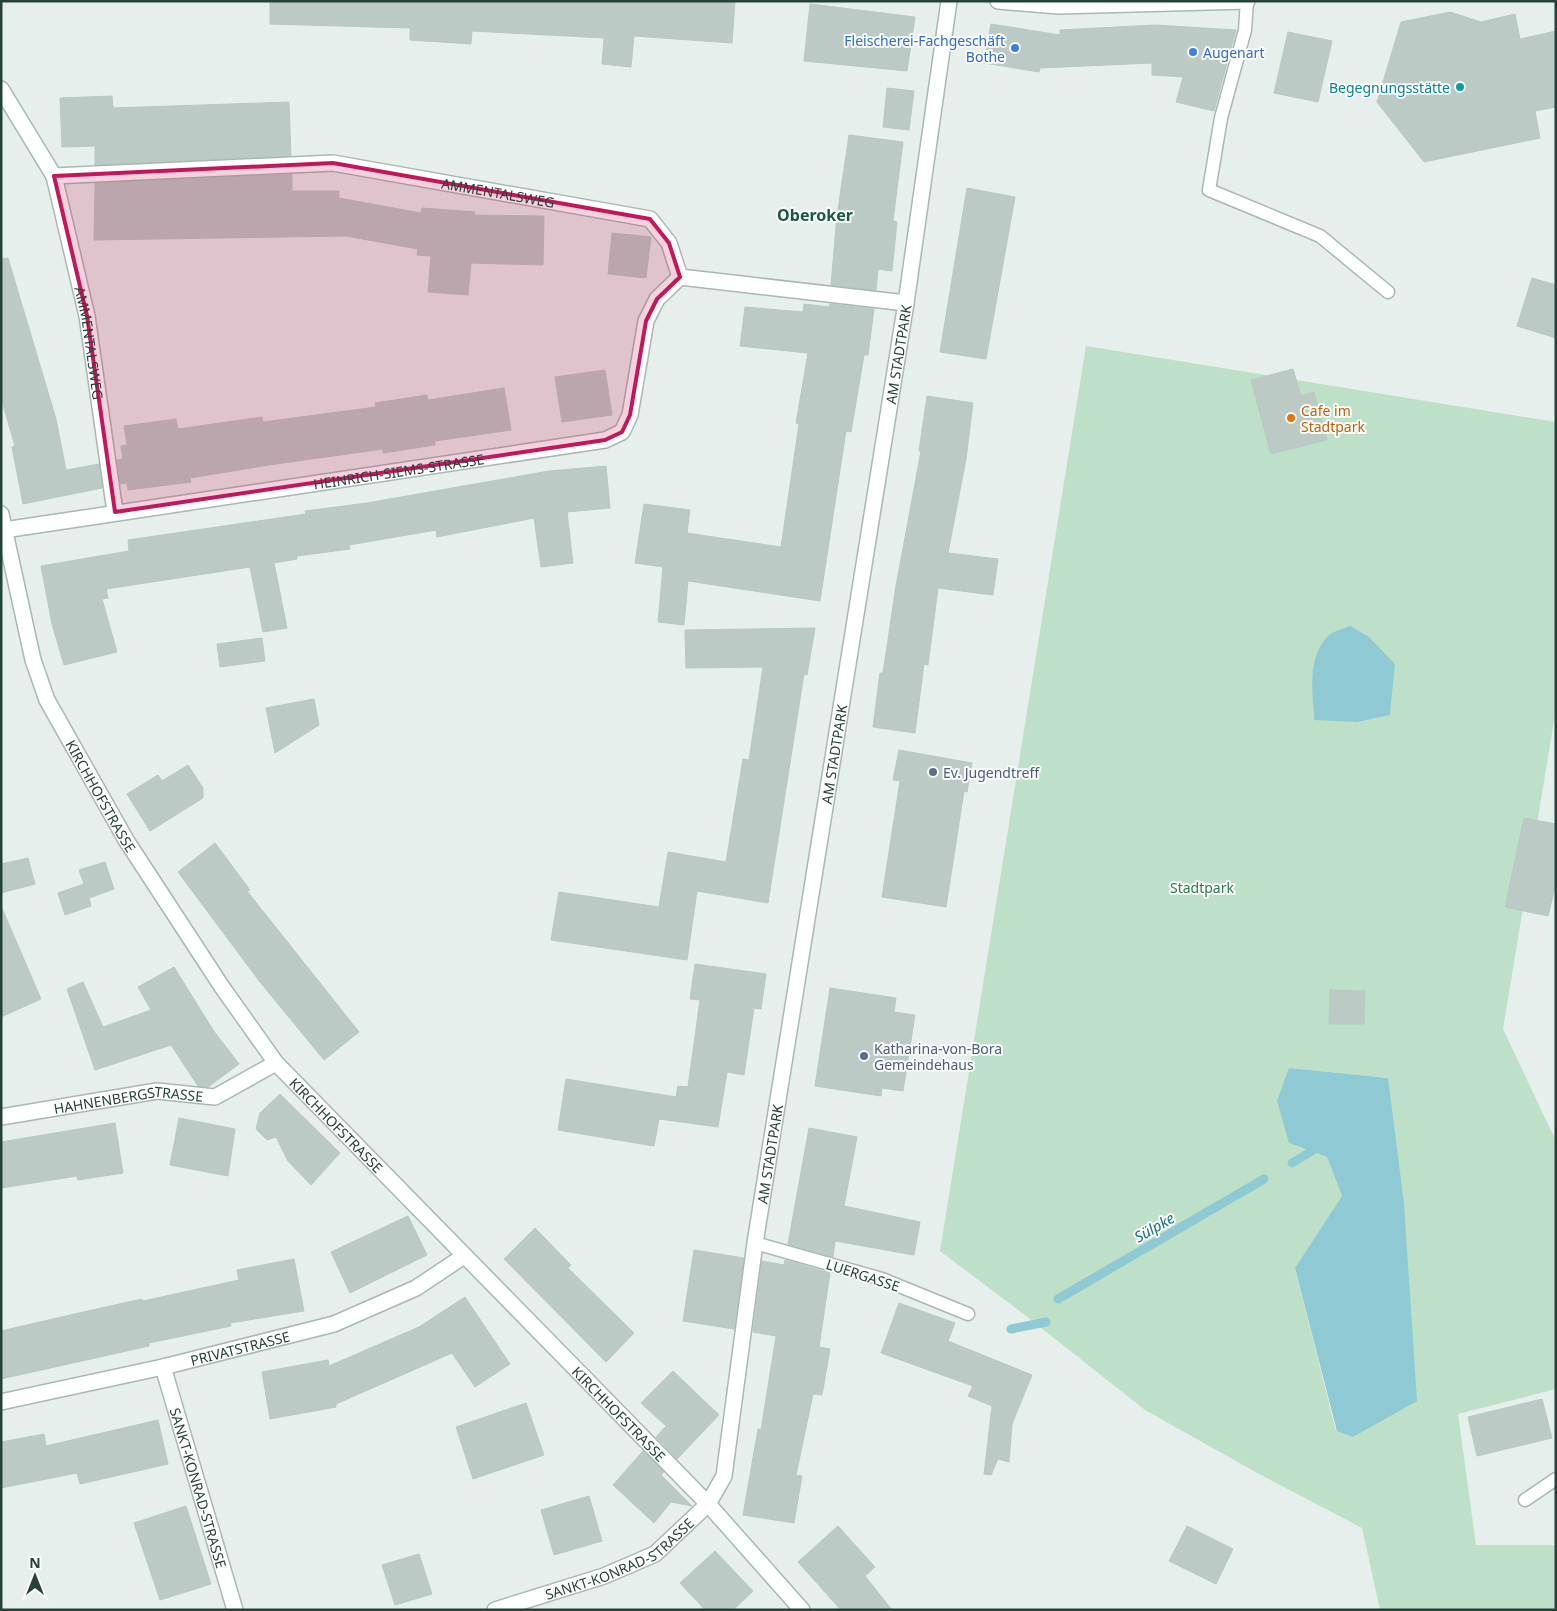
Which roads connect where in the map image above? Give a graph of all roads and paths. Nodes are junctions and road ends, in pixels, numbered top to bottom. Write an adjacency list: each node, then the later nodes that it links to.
1 (949, 1): 8 (street, AM STADTPARK)
2 (998, 1): 3 (street)
3 (1247, 1): 7 (lane)
4 (1, 89): 5 (street, AMMENTALSWEG)
5 (54, 176): 6 (street, AMMENTALSWEG); 9 (street, AMMENTALSWEG)
6 (680, 277): 8 (street); 9 (street, HEINRICH-SIEMS-STRASSE)
7 (1388, 292)
8 (906, 303): 15 (street, AM STADTPARK)
9 (115, 512): 11 (street, HEINRICH-SIEMS-STRASSE)
10 (1, 514): 11 (street, KIRCHHOFSTRASSE)
11 (4, 530): 12 (street, KIRCHHOFSTRASSE)
12 (4, 548): 13 (street, KIRCHHOFSTRASSE)
13 (276, 1062): 14 (street, HAHNENBERGSTRASSE); 16 (street, KIRCHHOFSTRASSE)
14 (1, 1117)
15 (755, 1243): 17 (lane, LUERGASSE); 22 (street, AM STADTPARK)
16 (464, 1256): 18 (street, PRIVATSTRASSE); 22 (street, KIRCHHOFSTRASSE)
17 (968, 1314)
18 (163, 1367): 19 (street, PRIVATSTRASSE); 23 (street, SANKT-KONRAD-STRASSE)
19 (1, 1402)
20 (1556, 1479): 21 (lane)
21 (1525, 1500)
22 (708, 1504): 24 (street, SANKT-KONRAD-STRASSE); 25 (street, KIRCHHOFSTRASSE)
23 (235, 1610)
24 (495, 1610)
25 (802, 1610)

